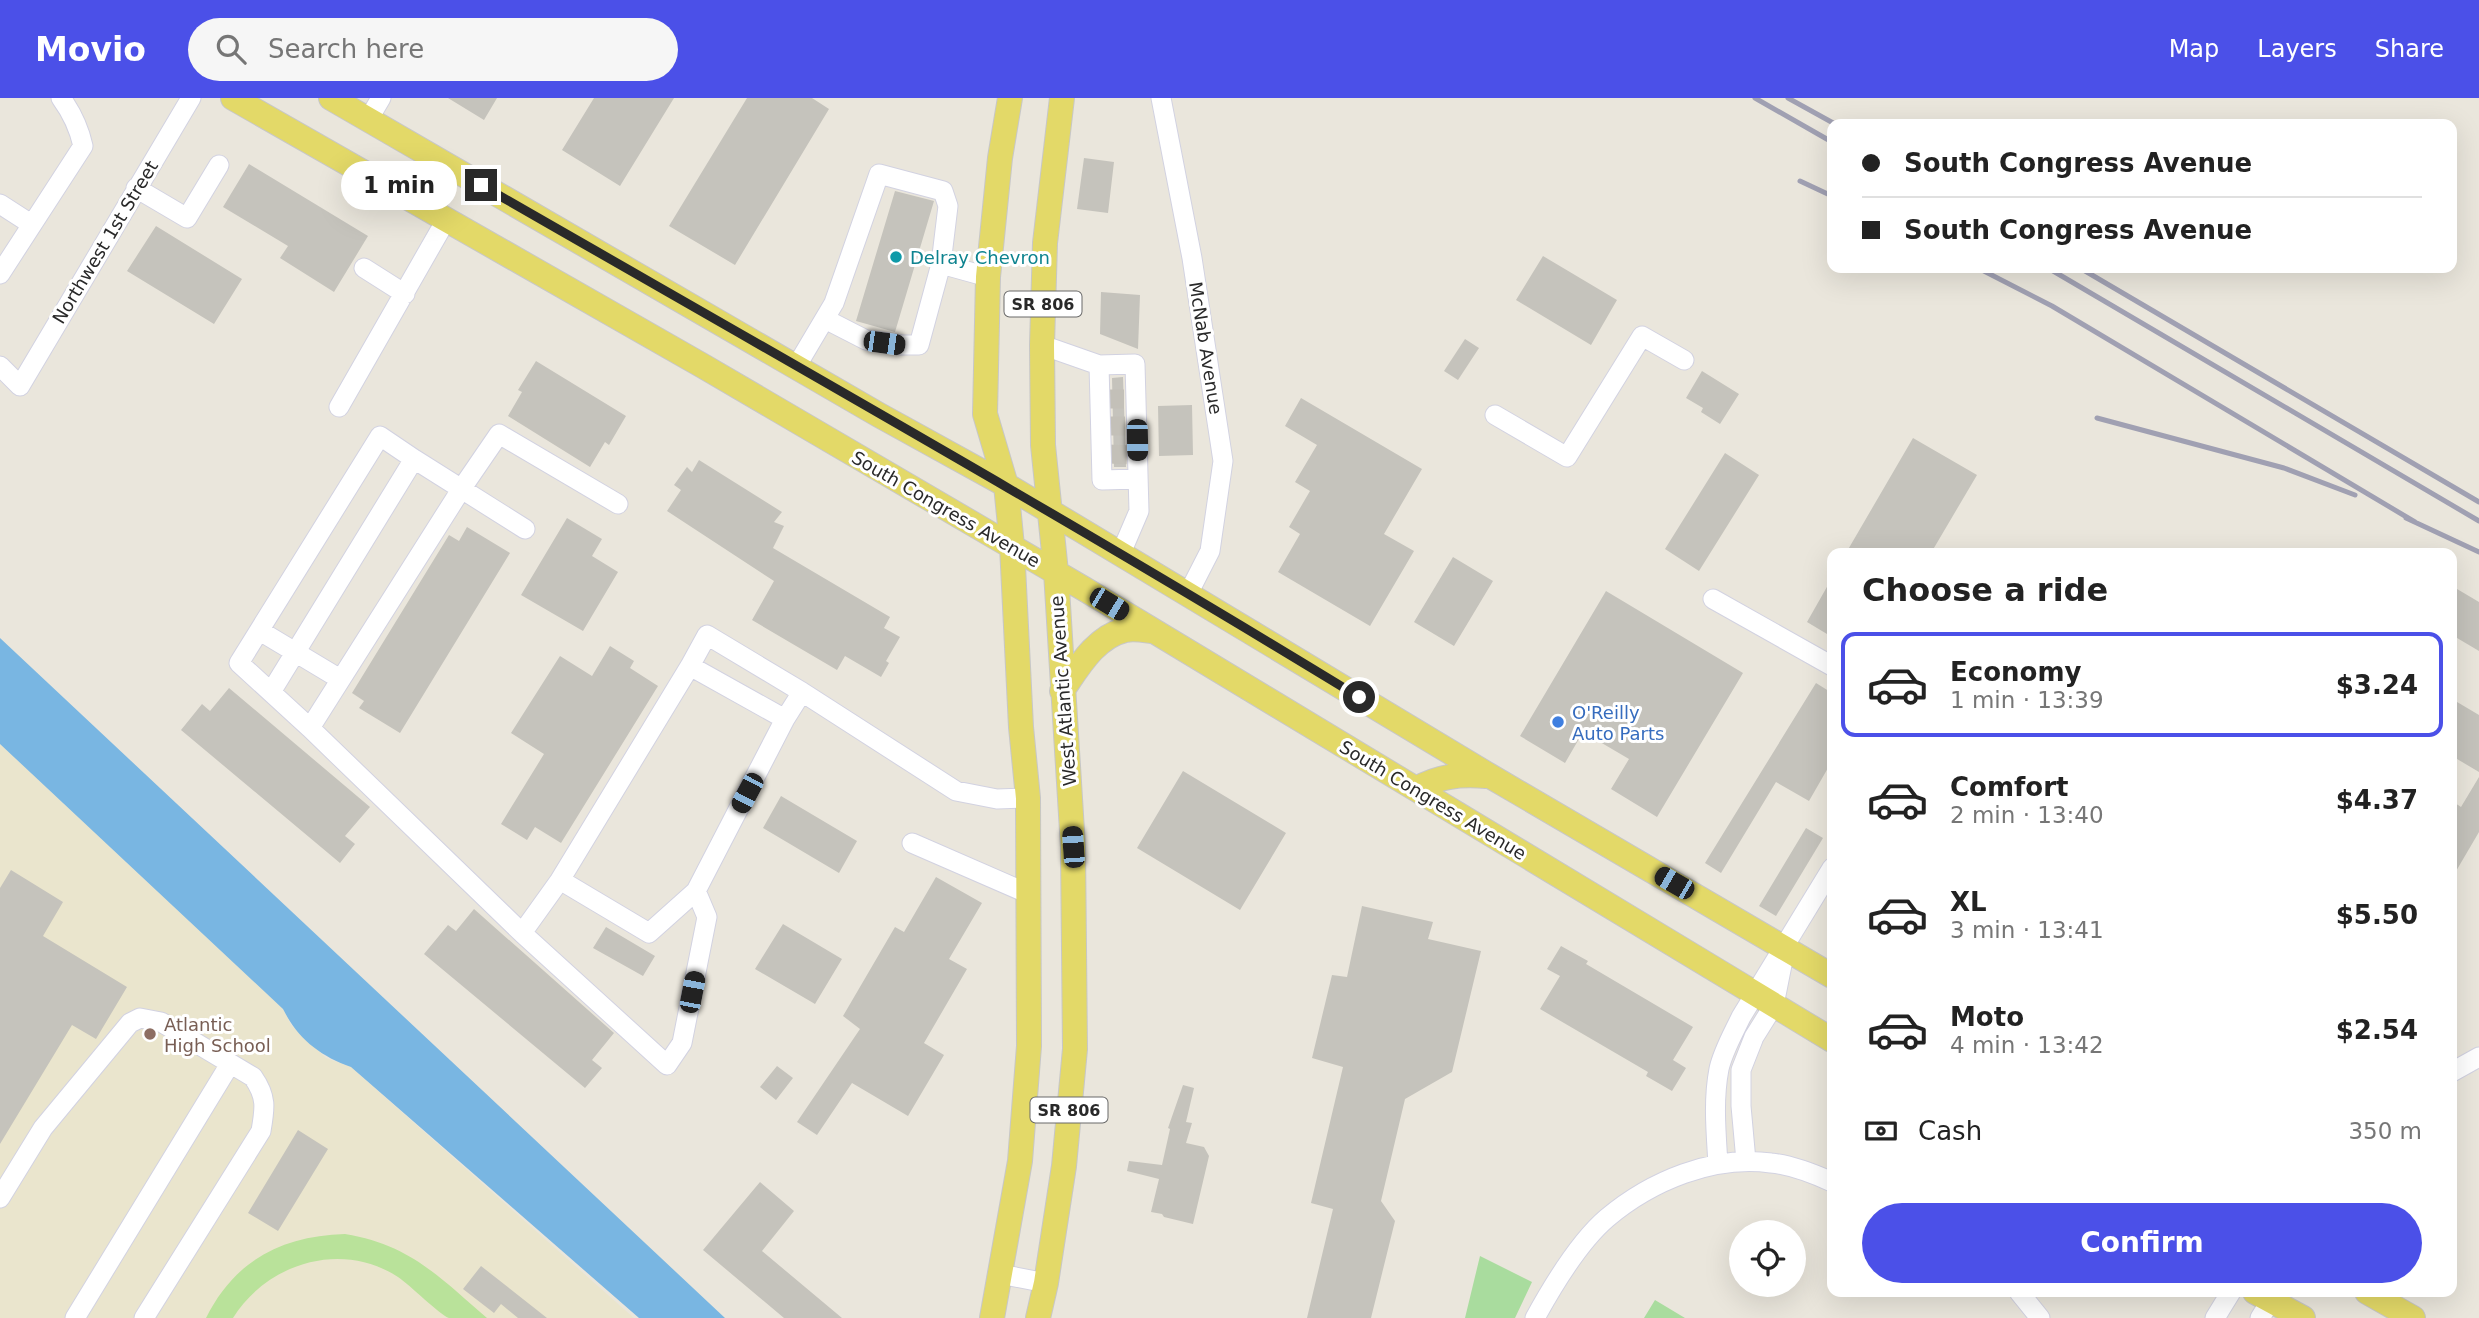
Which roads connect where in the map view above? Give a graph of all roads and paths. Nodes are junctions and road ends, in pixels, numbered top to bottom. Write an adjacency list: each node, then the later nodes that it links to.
1 (61, 98): 14 (street)
2 (191, 98): 11 (street, Northwest 1st Street)
3 (233, 98): 13 (main road, South Congress Avenue)
4 (331, 98): 9 (main road)
5 (381, 98): 9 (street)
6 (1010, 98): 18 (main road, SR 806)
7 (1062, 98): 21 (main road, West Atlantic Avenue / SR 806)
8 (1161, 98): 38 (street, McNab Avenue)
9 (368, 120): 25 (main road)
10 (219, 165): 11 (street)
11 (136, 188): 24 (street, Northwest 1st Street)
12 (0, 204): 14 (street)
13 (446, 220): 19 (street); 35 (main road, South Congress Avenue)
14 (31, 224): 17 (street)
15 (941, 264): 18 (street); 20 (street); 20 (street)
16 (364, 268): 19 (street)
17 (0, 274)
18 (988, 277): 30 (main road, SR 806)
19 (405, 294): 26 (street)
20 (825, 319): 25 (street)
21 (1042, 345): 23 (street); 33 (main road, West Atlantic Avenue / SR 806)
22 (1684, 360): 27 (street)
23 (1099, 365): 29 (street); 29 (street)
24 (0, 366)
25 (796, 367): 30 (main road)
26 (339, 407)
27 (1496, 415)
28 (414, 459): 31 (street); 40 (street); 42 (street)
29 (1138, 479): 36 (street)
30 (1006, 485): 33 (main road); 35 (main road, SR 806)
31 (462, 488): 32 (street); 34 (street); 45 (street)
32 (618, 504)
33 (1049, 511): 36 (main road); 37 (main road, West Atlantic Avenue / SR 806)
34 (525, 528)
35 (1012, 546): 37 (main road, South Congress Avenue); 53 (main road, SR 806)
36 (1121, 553): 38 (main road)
37 (1056, 572): 41 (main road, South Congress Avenue); 46 (main road, West Atlantic Avenue / SR 806)
38 (1188, 594): 51 (main road)
39 (1713, 598): 43 (street)
40 (260, 631): 42 (street); 47 (street)
41 (1156, 632): 46 (main road); 52 (main road, South Congress Avenue)
42 (296, 652): 45 (street); 47 (street)
43 (1827, 663)
44 (690, 666): 48 (street); 49 (street); 56 (street)
45 (340, 680): 50 (street)
46 (1062, 691): 72 (main road, West Atlantic Avenue / SR 806)
47 (271, 692): 50 (street)
48 (802, 692): 49 (street); 53 (street)
49 (785, 719): 57 (street)
50 (310, 728): 59 (street)
51 (1490, 776): 52 (main road); 60 (main road)
52 (1416, 789): 62 (main road, South Congress Avenue)
53 (1028, 799): 58 (main road, SR 806)
54 (912, 843): 58 (street)
55 (1827, 876): 60 (street)
56 (560, 880): 57 (street); 59 (street)
57 (696, 891): 59 (street)
58 (1029, 894): 71 (main road, SR 806)
59 (522, 933)
60 (1785, 948): 61 (main road); 62 (street)
61 (1827, 973)
62 (1765, 1000): 63 (main road, South Congress Avenue); 67 (street); 68 (street)
63 (1827, 1037)
64 (2479, 1057): 66 (street)
65 (230, 1063): 70 (street); 77 (street); 78 (street)
66 (2457, 1069)
67 (1746, 1161): 68 (street); 69 (street)
68 (1718, 1164): 81 (street)
69 (1827, 1180)
70 (0, 1198)
71 (1000, 1274): 72 (street); 79 (main road, SR 806)
72 (1046, 1283): 80 (main road, West Atlantic Avenue / SR 806)
73 (2023, 1297): 82 (street)
74 (2228, 1297): 83 (street)
75 (2376, 1297): 85 (main road)
76 (2266, 1300): 84 (main road)
77 (75, 1318)
78 (144, 1318)
79 (992, 1318)
80 (1038, 1318)
81 (1535, 1318)
82 (2040, 1318)
83 (2215, 1318)
84 (2303, 1318)
85 (2413, 1318)

